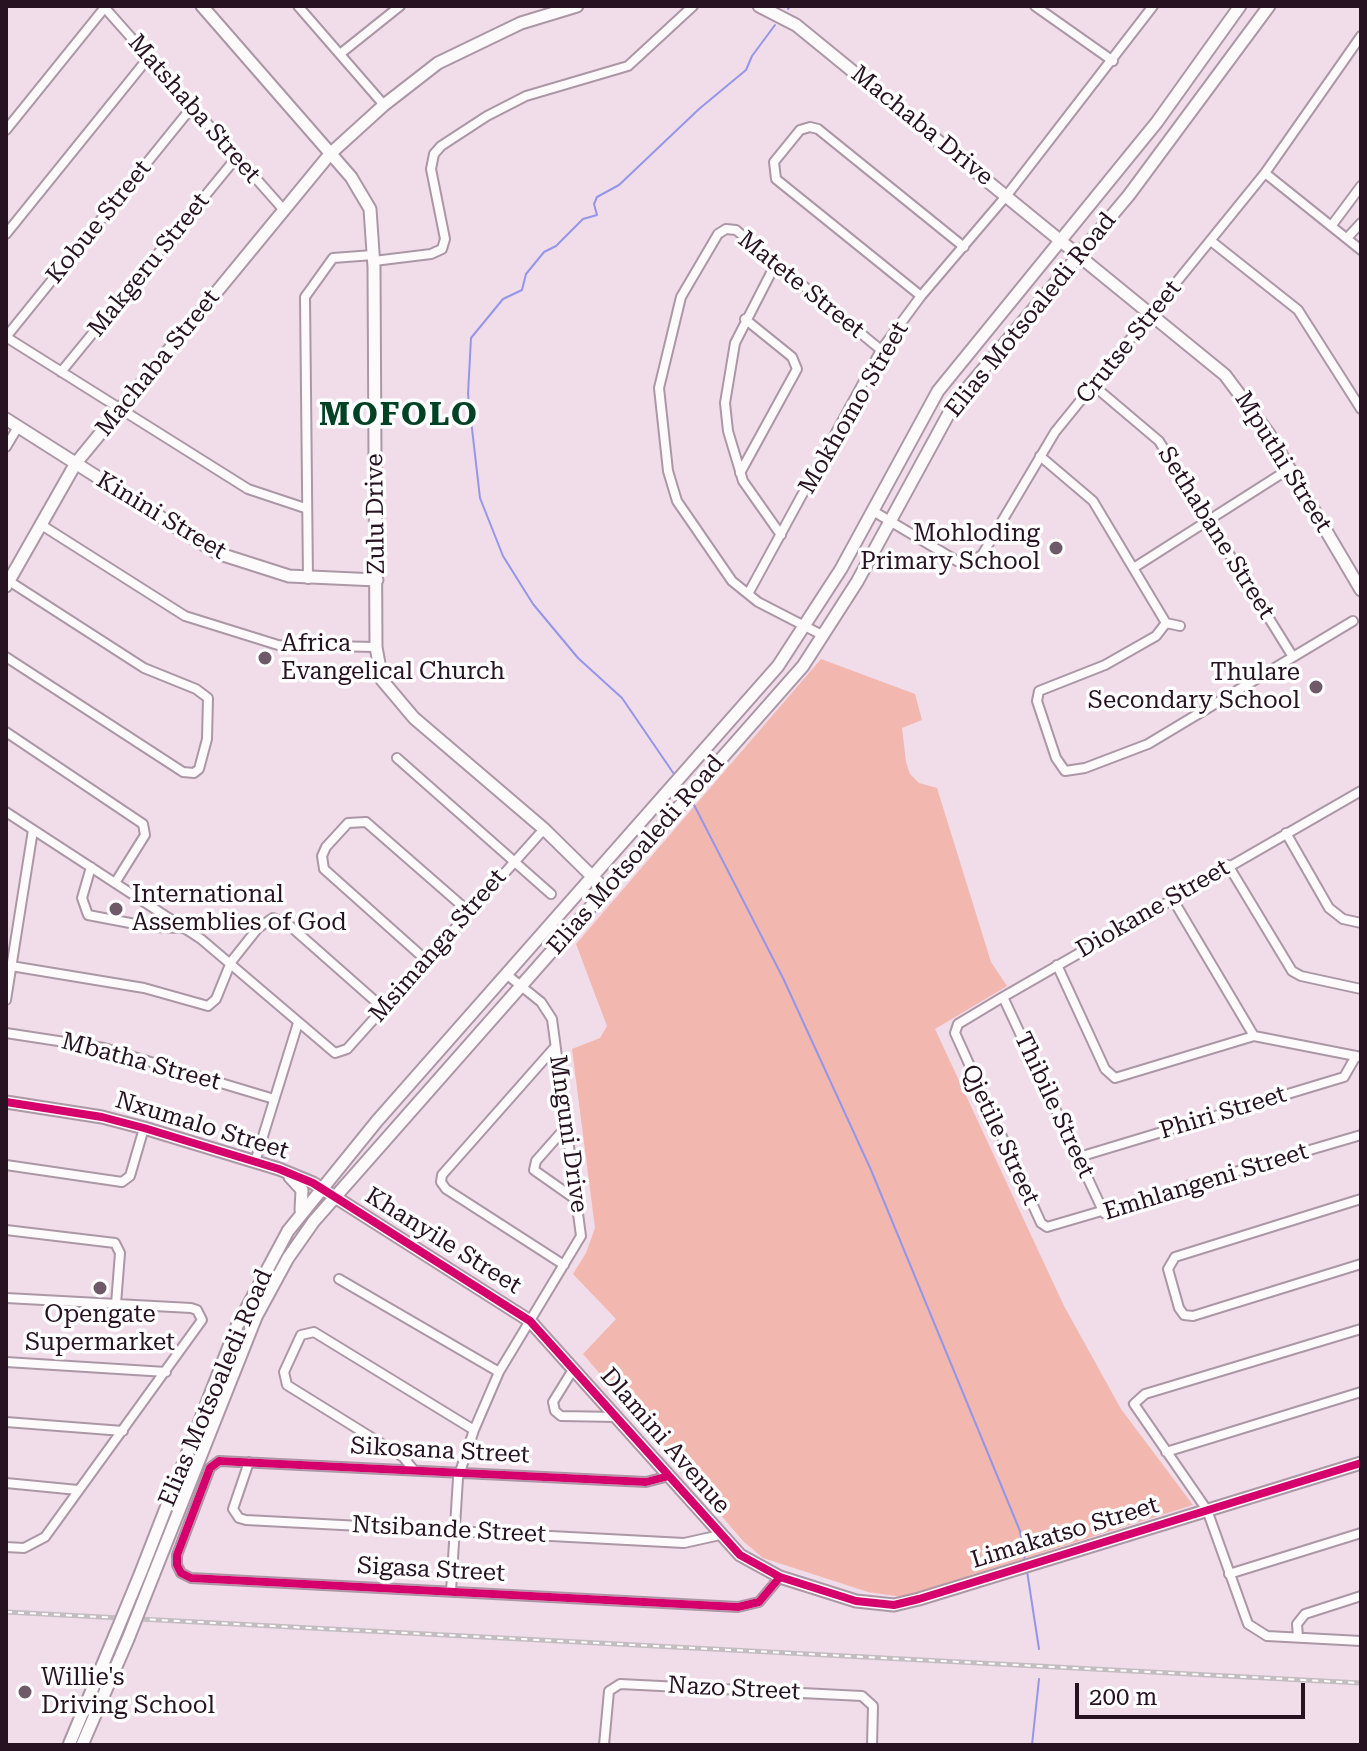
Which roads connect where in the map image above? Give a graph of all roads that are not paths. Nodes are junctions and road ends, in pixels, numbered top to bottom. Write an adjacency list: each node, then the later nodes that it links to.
1 (202, 6): 19 (main road, Zulu Drive)
2 (298, 6): 13 (street)
3 (400, 6): 13 (street)
4 (577, 6): 16 (main road)
5 (693, 6): 34 (street)
6 (759, 6): 23 (main road, Machaba Drive)
7 (1035, 6): 15 (street)
8 (1152, 6): 15 (street, Mokhomo Street)
9 (1240, 6): 29 (main road, Elias Motsoaledi Road)
10 (1269, 6): 33 (main road, Elias Motsoaledi Road)
11 (105, 7): 14 (street, Matshaba Street); 18 (street)
12 (1361, 36): 21 (street, Crutse Street)
13 (340, 54): 16 (street)
14 (149, 57): 17 (street, Matshaba Street); 27 (street)
15 (1113, 61): 23 (street, Mokhomo Street)
16 (384, 105): 19 (main road)
17 (192, 107): 20 (street, Matshaba Street); 39 (street, Kobue Street)
18 (6, 130)
19 (330, 154): 24 (main road, Machaba Street); 34 (main road, Zulu Drive)
20 (236, 158): 24 (street, Matshaba Street); 41 (street, Makgeru Street)
21 (1265, 173): 26 (street); 30 (street, Crutse Street)
22 (1361, 186): 26 (street)
23 (1007, 195): 29 (main road, Machaba Drive); 31 (street, Mokhomo Street)
24 (283, 209): 43 (main road, Machaba Street)
25 (1361, 223): 28 (street)
26 (1332, 225): 28 (street)
27 (6, 234)
28 (1348, 237): 32 (street)
29 (1064, 240): 33 (main road, Machaba Drive); 53 (main road, Elias Motsoaledi Road)
30 (1211, 241): 37 (street, Crutse Street); 44 (street)
31 (964, 247): 36 (street, Mokhomo Street); 36 (street)
32 (1361, 250)
33 (1080, 253): 37 (main road, Mputhi Street); 54 (main road, Elias Motsoaledi Road)
34 (373, 258): 52 (street); 60 (main road, Zulu Drive)
35 (776, 263): 38 (street); 40 (street, Matete Street); 63 (street, Matete Street)
36 (921, 296): 40 (street, Mokhomo Street)
37 (1152, 313): 42 (street, Crutse Street); 50 (main road, Mputhi Street)
38 (745, 319): 51 (street); 51 (street)
39 (6, 337): 41 (street)
40 (881, 350): 57 (street, Mokhomo Street)
41 (61, 372): 43 (street)
42 (1094, 386): 48 (street, Crutse Street); 55 (street, Sethabane Street)
43 (120, 409): 49 (main road, Machaba Street); 52 (street)
44 (1361, 409)
45 (6, 419): 46 (main road, Kinini Street)
46 (18, 427): 47 (street); 49 (main road, Kinini Street)
47 (6, 447)
48 (1040, 456): 54 (street, Crutse Street); 58 (street)
49 (76, 463): 56 (main road, Machaba Street); 59 (main road, Kinini Street)
50 (1289, 469): 55 (street); 62 (main road, Mputhi Street)
51 (740, 473): 57 (street)
52 (305, 508): 59 (street)
53 (873, 511): 54 (street, Crutse Street); 66 (main road, Elias Motsoaledi Road)
54 (891, 521): 68 (main road, Elias Motsoaledi Road)
55 (1210, 522): 58 (street); 71 (street, Sethabane Street)
56 (40, 524): 61 (main road, Machaba Street); 69 (street)
57 (781, 535): 63 (street, Mokhomo Street)
58 (1135, 567): 65 (street)
59 (308, 579): 60 (main road, Kinini Street)
60 (377, 580): 69 (main road, Zulu Drive)
61 (7, 583): 70 (street)
62 (1361, 590)
63 (748, 594): 66 (street)
64 (1353, 621): 71 (street)
65 (1166, 623): 67 (street); 71 (street)
66 (805, 626): 68 (street); 82 (main road, Elias Motsoaledi Road)
67 (1180, 626)
68 (824, 636): 84 (main road, Elias Motsoaledi Road)
69 (376, 647): 76 (main road, Zulu Drive)
70 (6, 657)
71 (1293, 657)
72 (6, 732): 83 (street)
73 (397, 758): 79 (street)
74 (1361, 791): 78 (street, Diokane Street)
75 (6, 812): 77 (street)
76 (544, 829): 79 (street, Msimanga Street); 82 (main road, Zulu Drive)
77 (33, 830): 81 (street); 93 (street)
78 (1286, 833): 80 (street, Diokane Street); 88 (street)
79 (513, 862): 85 (street); 87 (street, Msimanga Street)
80 (1228, 865): 86 (street, Diokane Street); 96 (street)
81 (91, 867): 83 (street); 89 (street)
82 (592, 876): 84 (main road, Zulu Drive); 94 (main road, Elias Motsoaledi Road)
83 (115, 883): 89 (street)
84 (606, 890): 95 (main road, Elias Motsoaledi Road)
85 (551, 894)
86 (1172, 898): 92 (street, Diokane Street); 102 (street)
87 (468, 911): 90 (street, Msimanga Street); 90 (street)
88 (1361, 923)
89 (184, 928): 91 (street)
90 (426, 960): 99 (street, Msimanga Street)
91 (231, 962): 93 (street); 99 (street); 100 (street)
92 (1057, 965): 97 (street, Diokane Street); 102 (street)
93 (11, 966): 98 (street)
94 (506, 974): 95 (street, Mnguni Drive); 116 (main road, Elias Motsoaledi Road)
95 (522, 986): 104 (street, Mnguni Drive); 115 (main road, Elias Motsoaledi Road)
96 (1361, 989)
97 (1003, 997): 103 (street, Diokane Street); 111 (street, Thibile Street)
98 (6, 1000)
99 (383, 1008): 100 (street, Msimanga Street)
100 (298, 1023): 106 (street)
101 (6, 1033): 106 (street, Mbatha Street)
102 (1254, 1036): 105 (street)
103 (955, 1037): 123 (street, Qjetile Street)
104 (555, 1047): 108 (street, Mnguni Drive); 126 (street)
105 (1358, 1057): 111 (street, Phiri Street)
106 (274, 1099): 112 (street)
107 (6, 1102): 109 (main road, Nxumalo Street)
108 (566, 1127): 119 (street, Mnguni Drive); 119 (street)
109 (144, 1128): 112 (main road, Nxumalo Street); 113 (street)
110 (1361, 1135): 121 (street, Emhlangeni Street)
111 (1079, 1157): 121 (street, Thibile Street)
112 (255, 1162): 114 (main road, Nxumalo Street)
113 (6, 1165)
114 (279, 1169): 116 (main road, Nxumalo Street); 122 (main road)
115 (356, 1172): 117 (main road, Elias Motsoaledi Road); 120 (main road)
116 (320, 1188): 117 (main road, Nxumalo Street); 122 (main road, Elias Motsoaledi Road)
117 (333, 1197): 120 (main road, Khanyile Street); 155 (main road, Elias Motsoaledi Road)
118 (1361, 1199): 125 (street)
119 (578, 1201): 126 (street, Mnguni Drive)
120 (354, 1209): 130 (main road, Khanyile Street)
121 (1104, 1213): 123 (street, Emhlangeni Street)
122 (300, 1215): 155 (main road, Elias Motsoaledi Road)
123 (1050, 1228)
124 (6, 1230): 129 (street)
125 (1361, 1264)
126 (564, 1265): 130 (street, Mnguni Drive)
127 (339, 1279): 135 (street)
128 (6, 1298): 129 (street)
129 (116, 1304): 134 (street)
130 (530, 1321): 133 (main road, Dlamini Avenue); 135 (street, Mnguni Drive)
131 (1361, 1329): 141 (street)
132 (6, 1362): 134 (street)
133 (575, 1367): 137 (main road, Dlamini Avenue); 137 (street)
134 (166, 1372): 140 (street)
135 (499, 1372): 139 (street, Mnguni Drive)
136 (1361, 1392): 141 (street)
137 (617, 1417): 147 (main road, Dlamini Avenue)
138 (6, 1422): 140 (street)
139 (474, 1430): 145 (street); 146 (street, Mnguni Drive)
140 (123, 1431): 149 (street)
141 (1166, 1452): 150 (street)
142 (249, 1462): 144 (street, Sikosana Street); 145 (street, Sikosana Street); 151 (street, Ntsibande Street)
143 (1361, 1463): 150 (main road, Limakatso Street)
144 (210, 1468): 158 (street, Sigasa Street)
145 (413, 1469): 146 (street, Sikosana Street)
146 (459, 1472): 147 (street, Sikosana Street); 151 (street, Mnguni Drive)
147 (669, 1476): 153 (main road, Dlamini Avenue)
148 (6, 1483): 149 (street)
149 (78, 1490): 154 (street)
150 (1207, 1510): 156 (street); 157 (main road, Limakatso Street)
151 (455, 1530): 153 (street, Ntsibande Street); 158 (street, Mnguni Drive)
152 (1361, 1533): 156 (street)
153 (720, 1535): 157 (main road, Dlamini Avenue)
154 (6, 1547)
155 (147, 1574): 162 (main road, Elias Motsoaledi Road, bridge); 163 (main road, Elias Motsoaledi Road, bridge)
156 (1229, 1574): 160 (street)
157 (780, 1577): 158 (street, Sigasa Street)
158 (451, 1591)
159 (1361, 1596): 160 (street)
160 (1298, 1637): 161 (street)
161 (1361, 1641)
162 (69, 1745)
163 (84, 1745)
164 (604, 1745): 165 (street, Nazo Street)
165 (872, 1745)

